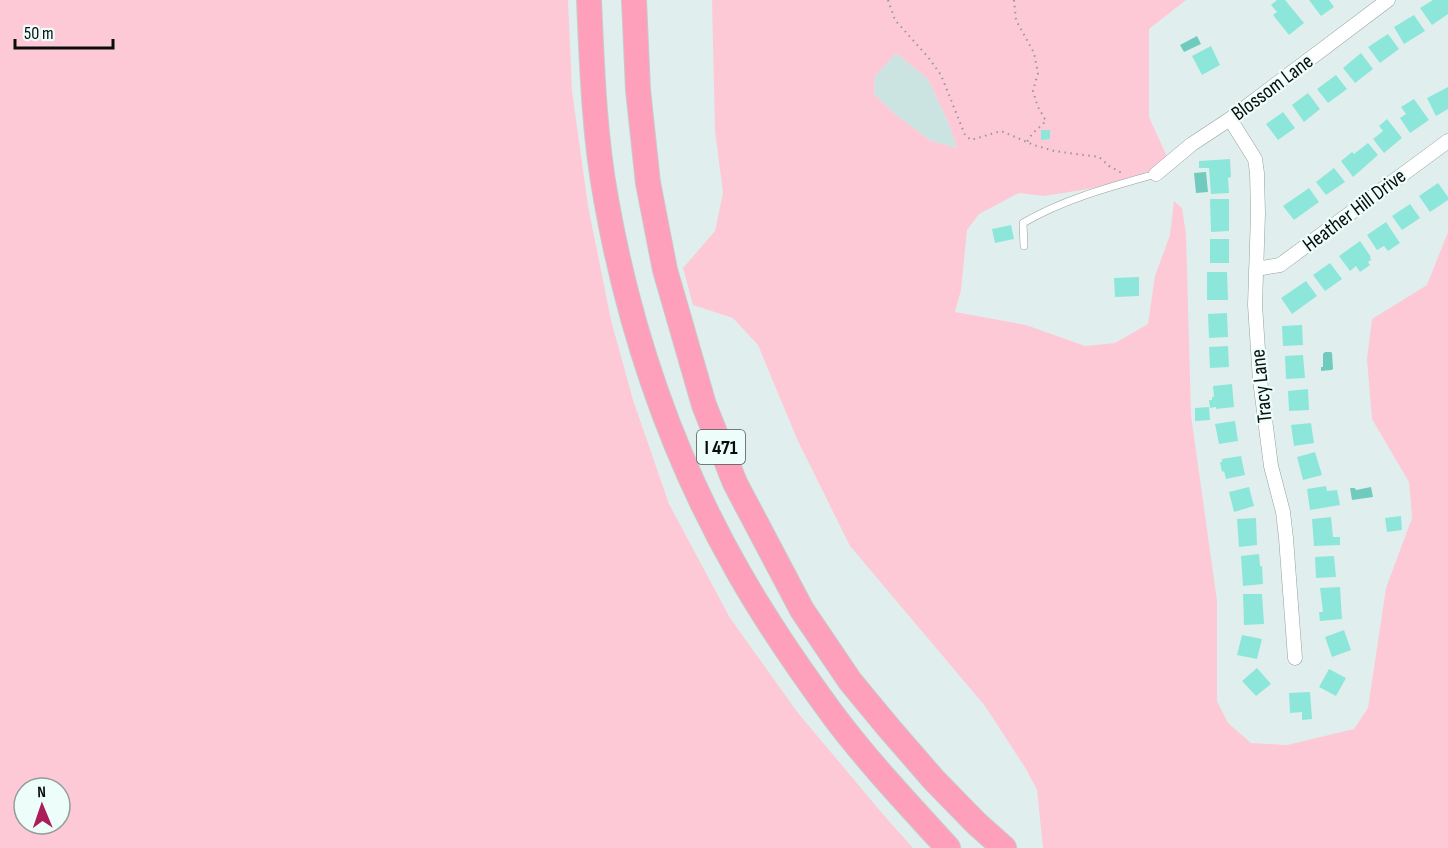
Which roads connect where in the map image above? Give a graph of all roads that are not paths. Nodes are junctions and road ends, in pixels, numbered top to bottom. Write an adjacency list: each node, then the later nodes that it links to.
1 (589, 0): 10 (highway, I 471)
2 (634, 0): 11 (highway, I 471)
3 (1388, 0): 4 (street, Blossom Lane)
4 (1230, 119): 6 (street, Blossom Lane); 8 (street, Tracy Lane)
5 (1448, 141): 8 (street, Heather Hill Drive)
6 (1156, 174): 7 (lane)
7 (1024, 246)
8 (1256, 269): 9 (street, Tracy Lane)
9 (1295, 658)
10 (948, 848)
11 (1004, 848)

